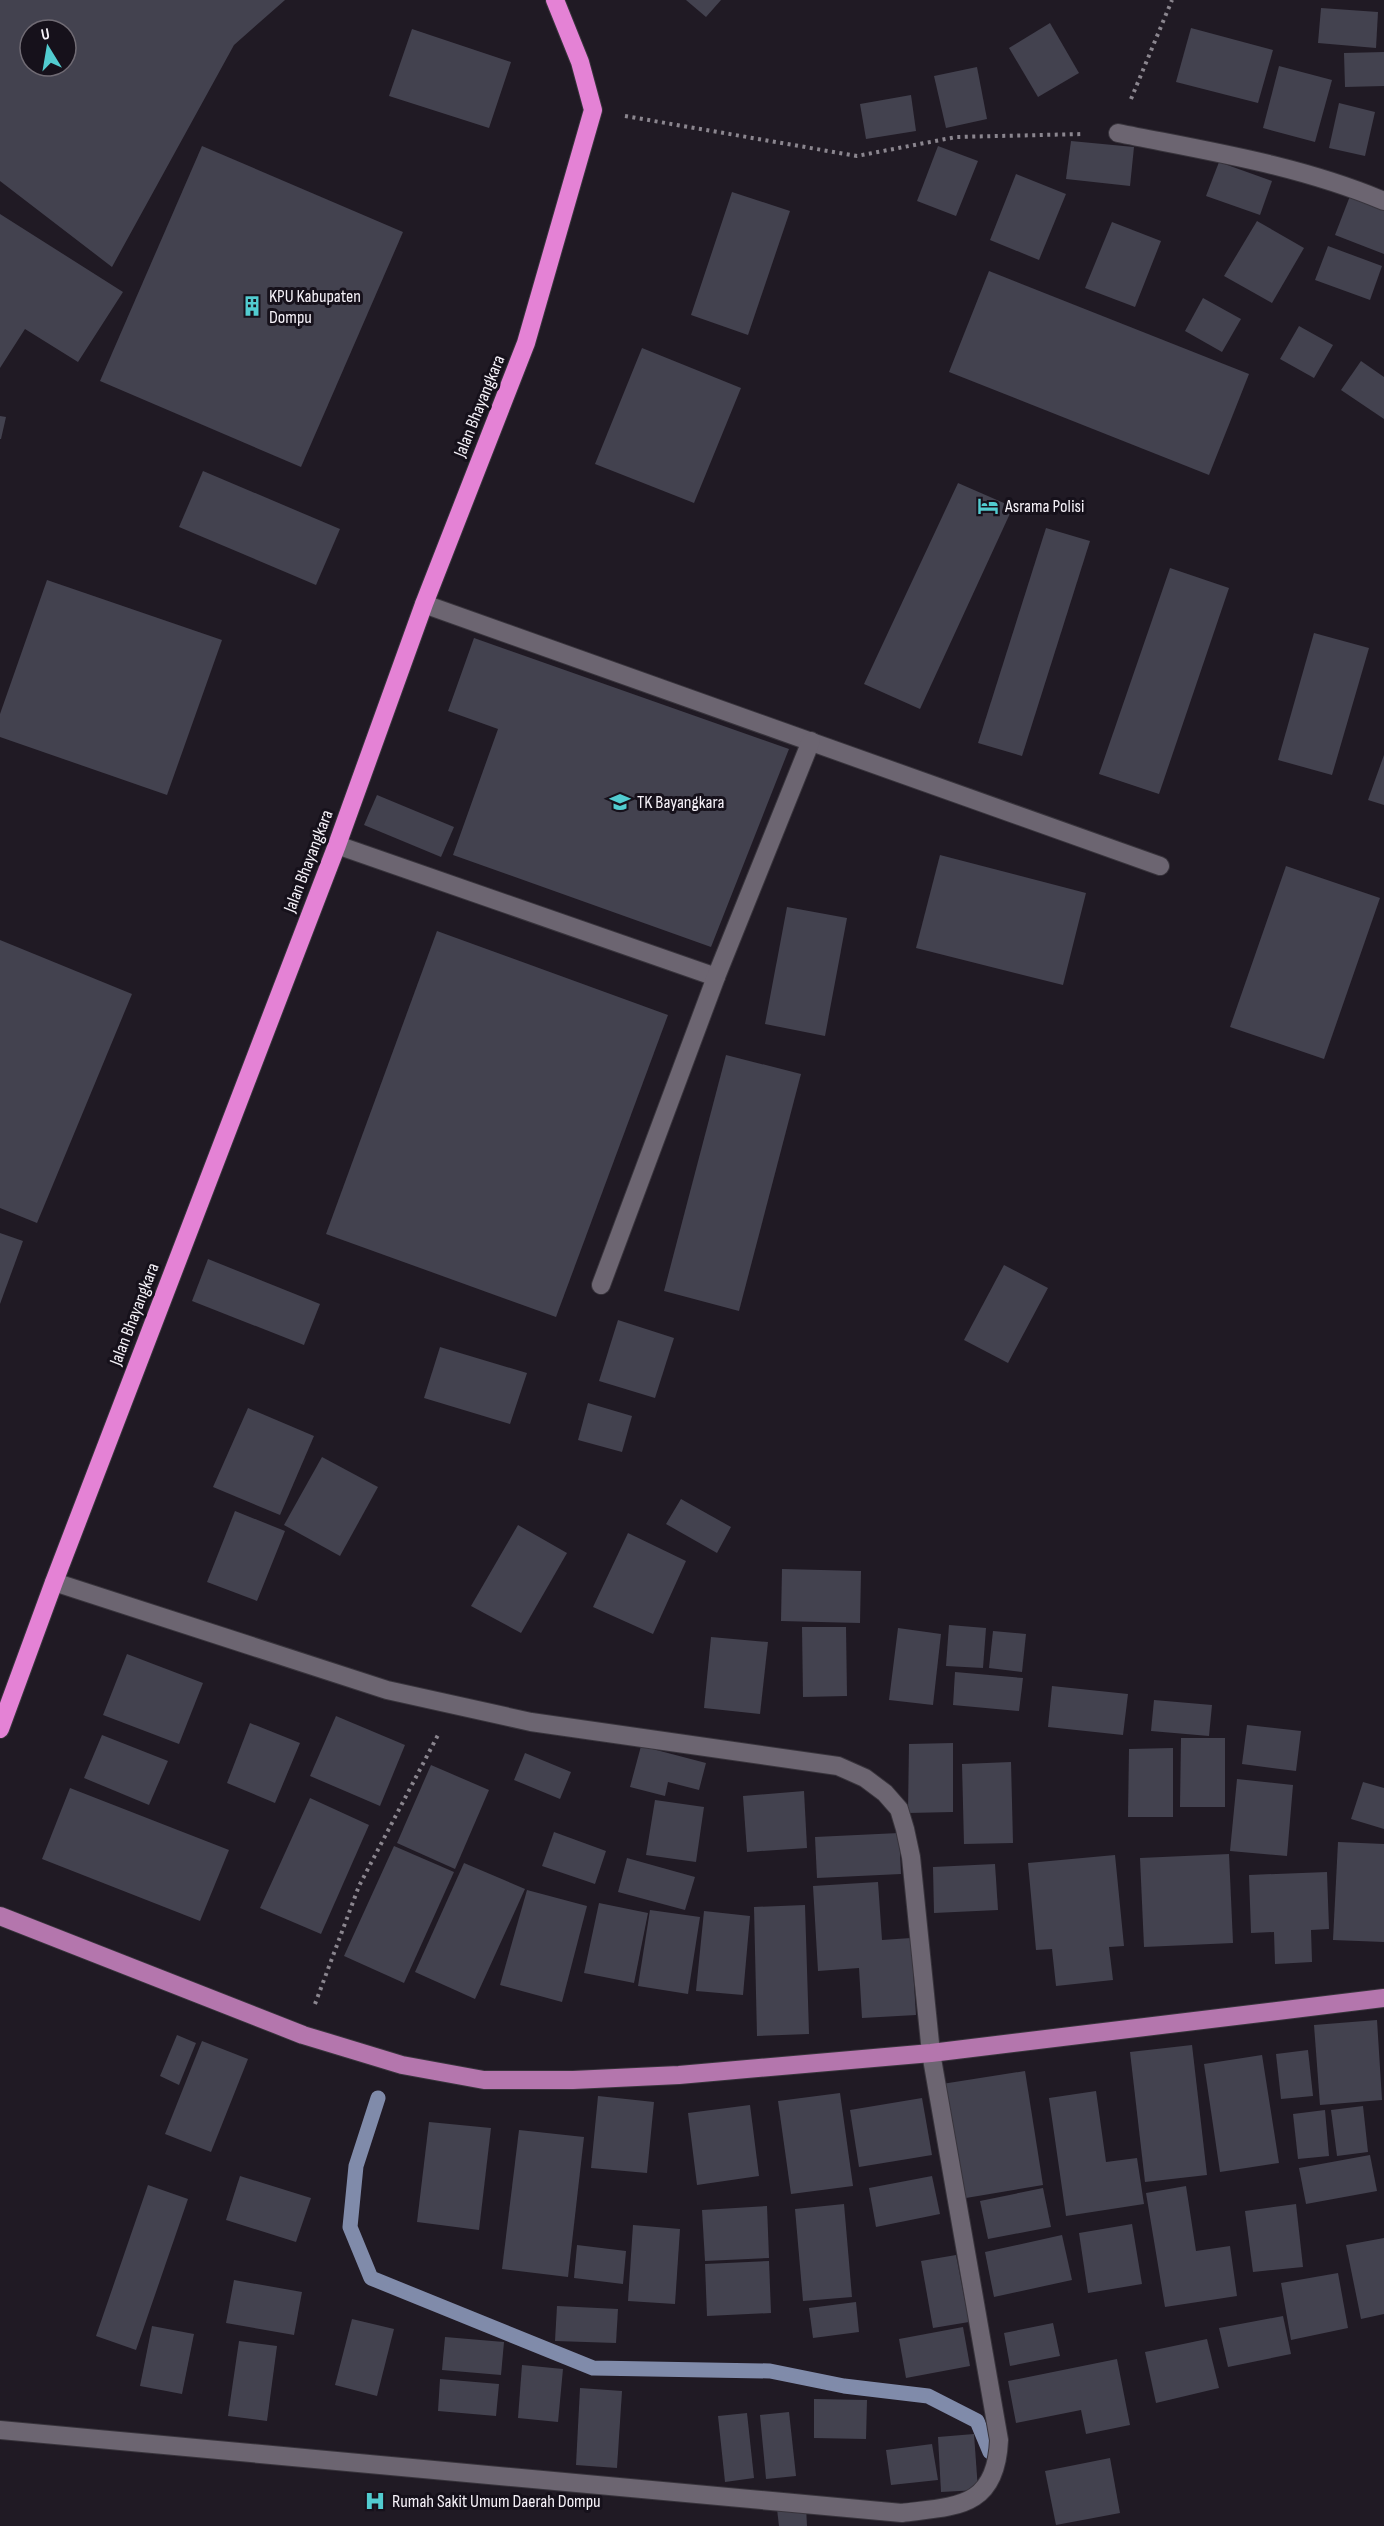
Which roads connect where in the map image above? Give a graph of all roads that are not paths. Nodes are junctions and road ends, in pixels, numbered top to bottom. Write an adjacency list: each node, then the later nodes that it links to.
1 (555, 0): 4 (highway, Jalan Bhayangkara)
2 (1118, 133): 3 (street)
3 (1384, 201)
4 (424, 604): 5 (street); 6 (highway, Jalan Bhayangkara)
5 (811, 741): 7 (street); 8 (street)
6 (338, 845): 8 (street); 10 (highway, Jalan Bhayangkara)
7 (1160, 866)
8 (716, 977): 9 (street)
9 (601, 1285)
10 (54, 1582): 11 (highway, Jalan Bhayangkara); 14 (street)
11 (0, 1729)
12 (0, 1916): 14 (main road)
13 (1384, 1998): 14 (main road)
14 (931, 2053): 15 (street)
15 (0, 2430)

